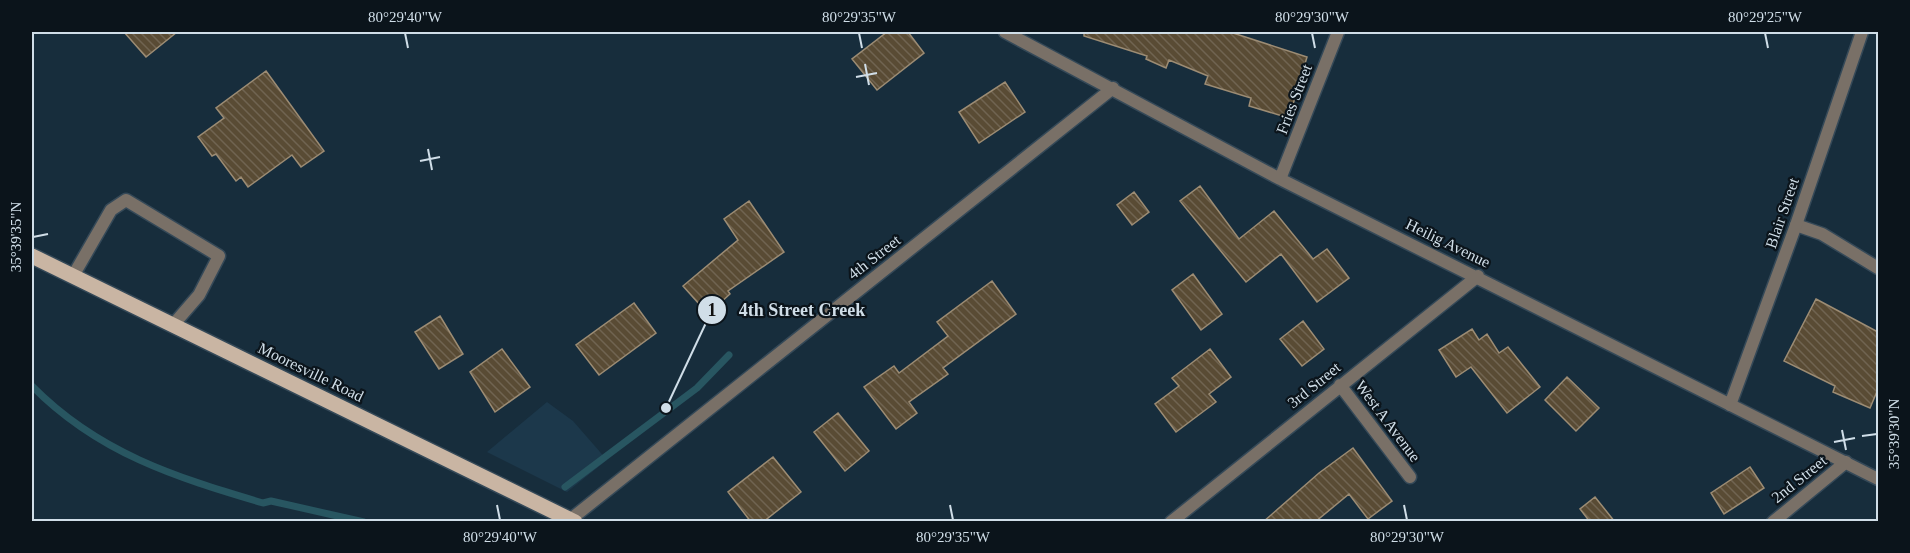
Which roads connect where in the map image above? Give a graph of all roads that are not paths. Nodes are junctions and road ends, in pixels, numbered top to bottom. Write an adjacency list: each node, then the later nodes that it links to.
1 (1005, 32): 4 (street, Heilig Avenue)
2 (1338, 32): 5 (street, Fries Street)
3 (1862, 32): 6 (street, Blair Street)
4 (1113, 88): 5 (street, Heilig Avenue); 17 (street, 4th Street)
5 (1280, 179): 10 (street, Heilig Avenue)
6 (1796, 225): 8 (street); 13 (street, Blair Street)
7 (32, 256): 9 (main road, Mooresville Road)
8 (1878, 268)
9 (73, 276): 11 (main road, Mooresville Road); 11 (street)
10 (1478, 276): 12 (street, 3rd Street); 13 (street, Heilig Avenue)
11 (174, 325): 17 (main road, Mooresville Road)
12 (1340, 386): 15 (street, West A Avenue); 18 (street, 3rd Street)
13 (1730, 405): 14 (street, Heilig Avenue)
14 (1846, 462): 16 (street, Heilig Avenue); 19 (street, 2nd Street)
15 (1410, 477)
16 (1878, 479)
17 (573, 520)
18 (1171, 522)
19 (1773, 522)

